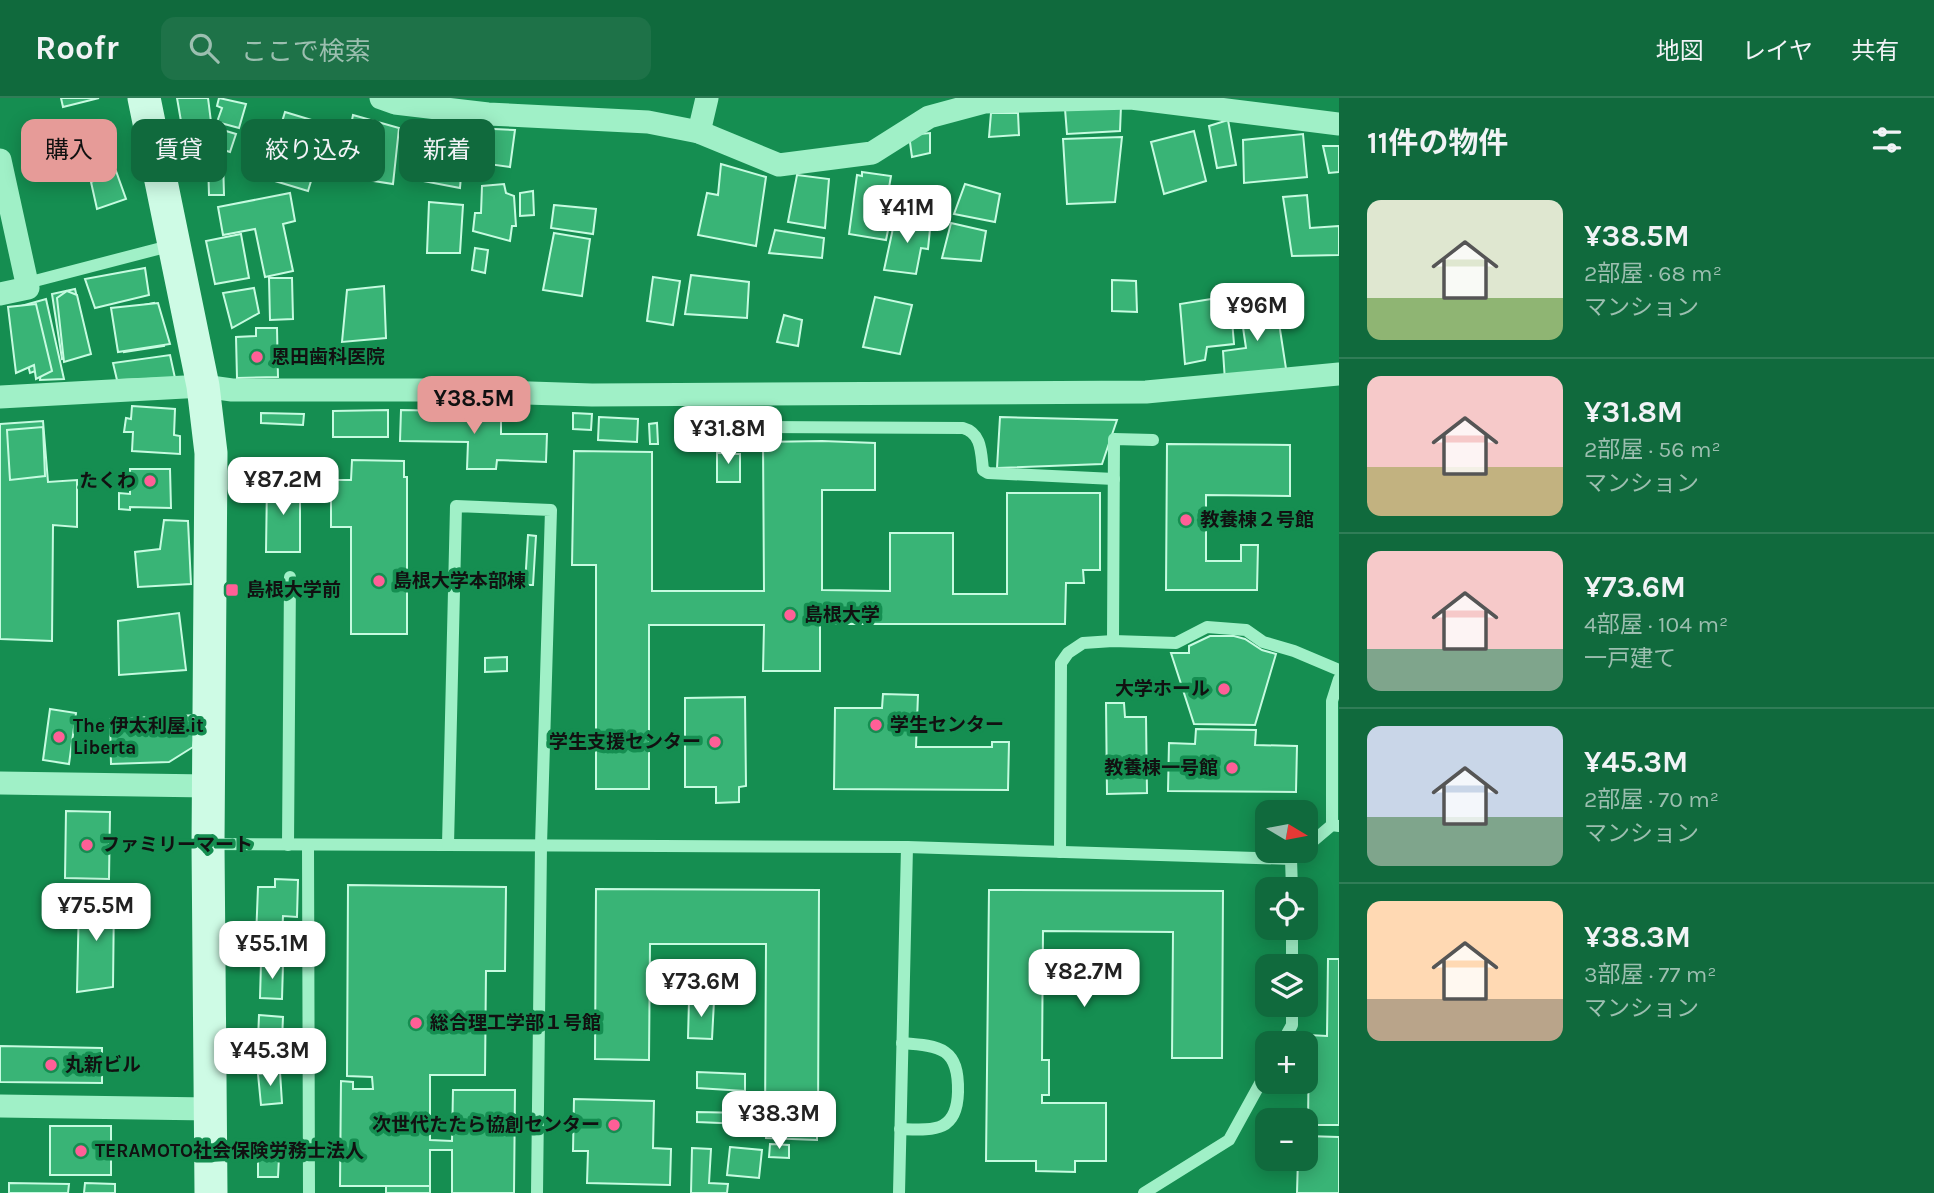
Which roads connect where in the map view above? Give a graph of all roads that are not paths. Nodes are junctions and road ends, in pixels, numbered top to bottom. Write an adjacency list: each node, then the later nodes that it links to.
1 (144, 98): 8 (street)
2 (707, 98): 6 (street)
3 (1135, 98): 5 (street); 6 (street)
4 (391, 100): 6 (street)
5 (1339, 124)
6 (699, 132)
7 (0, 160): 9 (street)
8 (174, 245): 9 (lane); 12 (street)
9 (27, 283): 10 (street)
10 (0, 294)
11 (1339, 374): 12 (street)
12 (203, 386): 13 (street); 22 (street)
13 (0, 397)
14 (759, 427): 16 (lane)
15 (1153, 440): 16 (lane)
16 (1114, 479): 18 (lane)
17 (290, 577): 26 (lane)
18 (1112, 641): 19 (lane); 31 (lane)
19 (1339, 670)
20 (1339, 679): 23 (lane)
21 (0, 783): 22 (street)
22 (209, 786): 25 (street)
23 (1335, 825): 24 (lane)
24 (1318, 838)
25 (208, 844): 26 (lane); 36 (street)
26 (288, 845): 27 (lane)
27 (308, 845): 28 (lane); 39 (lane)
28 (448, 845): 29 (lane); 29 (lane)
29 (541, 845): 30 (lane); 40 (lane)
30 (906, 847): 31 (lane); 33 (lane)
31 (1060, 852): 32 (lane)
32 (1255, 852)
33 (902, 1043): 37 (lane); 37 (lane)
34 (1255, 1093): 42 (lane)
35 (0, 1106): 36 (street)
36 (210, 1109): 38 (street)
37 (900, 1129): 41 (lane)
38 (211, 1193)
39 (309, 1193)
40 (537, 1193)
41 (899, 1193)
42 (1144, 1193)

